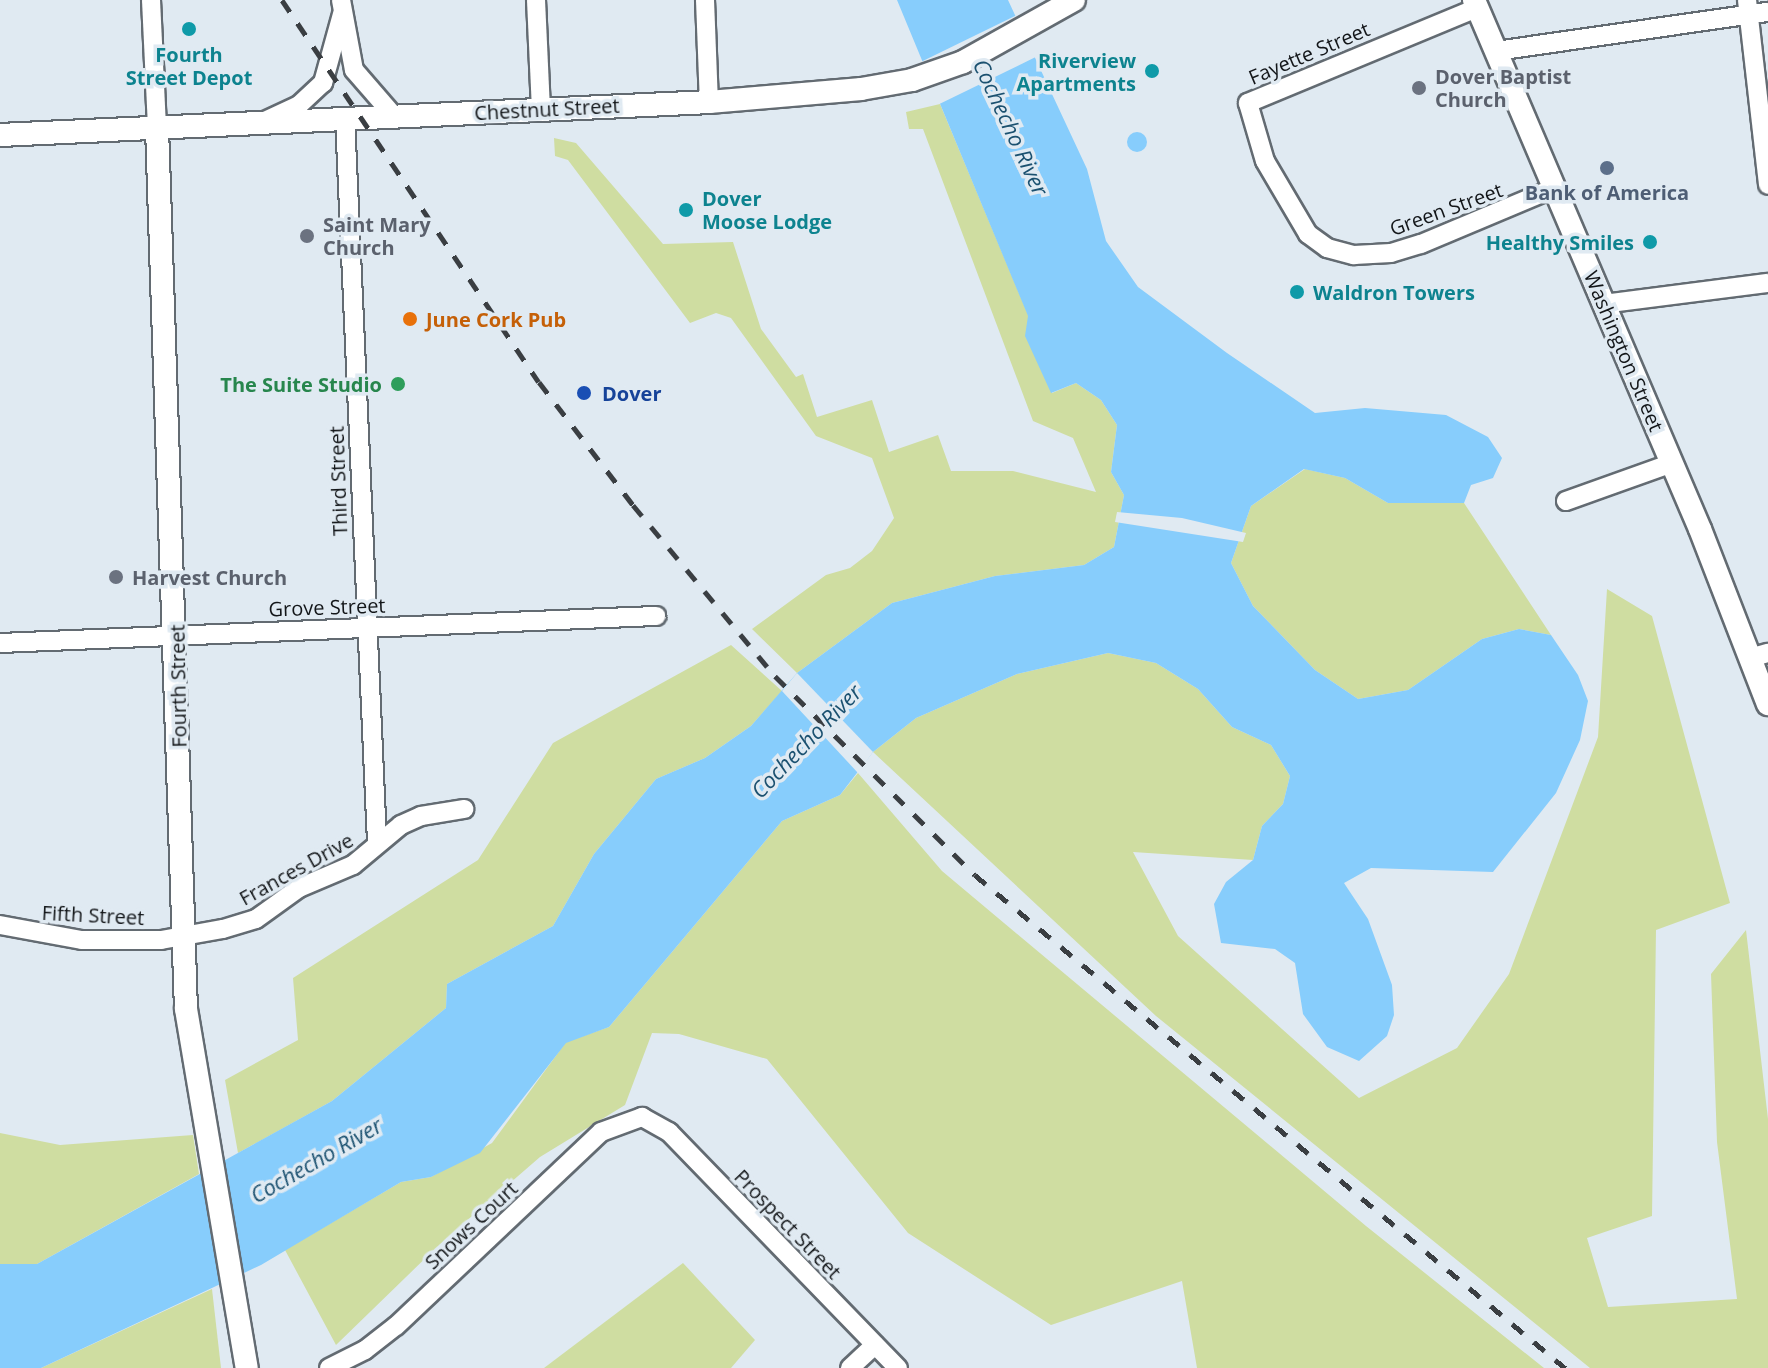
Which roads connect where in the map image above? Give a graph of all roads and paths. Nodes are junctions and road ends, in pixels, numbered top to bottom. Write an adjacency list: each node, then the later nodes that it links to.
1 (151, 0): 16 (street, Fourth Street)
2 (536, 0): 12 (street)
3 (705, 0): 10 (street)
4 (1476, 4): 9 (street, Washington Street); 11 (street, Fayette Street)
5 (1065, 6): 10 (street, Chestnut Street)
6 (341, 7): 13 (street); 15 (street)
7 (1748, 7): 8 (street); 9 (street); 18 (street)
8 (1768, 12)
9 (1496, 51): 19 (street, Washington Street)
10 (709, 102): 12 (street, Chestnut Street)
11 (1248, 103): 19 (street, Green Street)
12 (541, 110): 13 (street, Chestnut Street)
13 (394, 116): 14 (street, Chestnut Street)
14 (345, 118): 15 (street, Chestnut Street); 25 (street, Third Street)
15 (263, 122): 16 (street, Chestnut Street)
16 (157, 127): 17 (street, Chestnut Street); 26 (street, Fourth Street)
17 (0, 135)
18 (1768, 185)
19 (1554, 188): 21 (street, Washington Street)
20 (1768, 283): 21 (street)
21 (1603, 304): 22 (street, Washington Street)
22 (1672, 463): 23 (street); 28 (street, Washington Street)
23 (1566, 501)
24 (656, 616): 25 (street, Grove Street)
25 (366, 628): 26 (street, Grove Street); 31 (street, Third Street)
26 (177, 635): 27 (street, Grove Street); 33 (street, Fourth Street)
27 (0, 643)
28 (1759, 656): 29 (street, Washington Street)
29 (1768, 704)
30 (464, 809): 31 (street, Frances Drive)
31 (377, 842): 33 (street, Frances Drive)
32 (0, 925): 33 (street, Fifth Street)
33 (184, 937): 36 (street, Fourth Street)
34 (642, 1117): 35 (street, Prospect Street); 37 (street, Snows Court)
35 (875, 1345): 38 (street); 39 (street, Prospect Street)
36 (247, 1368)
37 (329, 1368)
38 (850, 1368)
39 (898, 1368)

